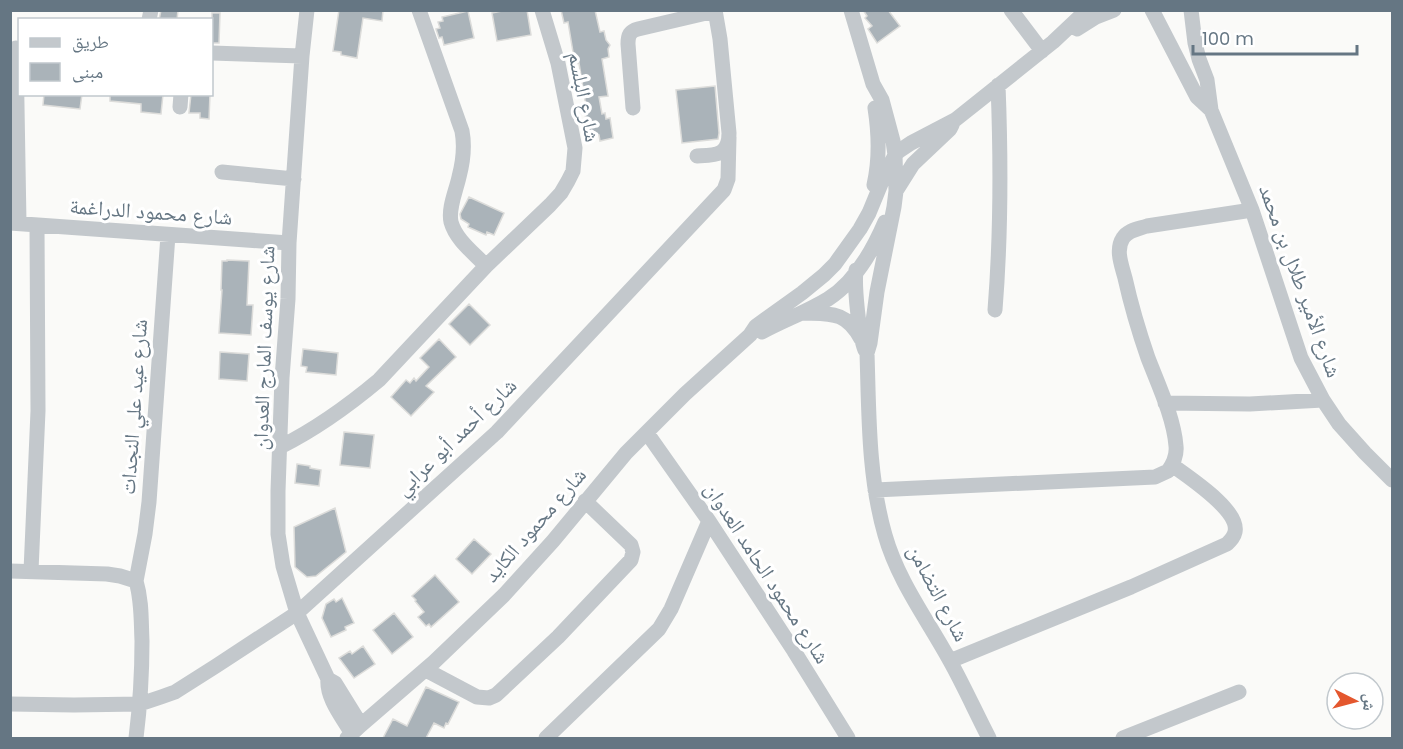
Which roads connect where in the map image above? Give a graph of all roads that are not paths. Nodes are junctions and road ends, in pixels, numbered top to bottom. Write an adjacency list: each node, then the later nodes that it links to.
1 (307, 10): 14 (street, شارع يوسف المارج العدوان)
2 (419, 10): 32 (street)
3 (542, 10): 32 (street, شارع البلسم)
4 (851, 10): 15 (street, شارع التضامن)
5 (1011, 10): 11 (street)
6 (1087, 10): 11 (street, شارع محمود الكايد)
7 (1114, 10): 11 (street, شارع محمود الكايد)
8 (1152, 10): 18 (street, شارع الأمير طلال بن محمد)
9 (1191, 10): 18 (street, شارع الأمير طلال بن محمد)
10 (715, 11): 17 (street, شارع أحمد أبو عرابي); 20 (street, شارع أحمد أبو عرابي)
11 (1048, 47): 16 (street, شارع محمود الكايد)
12 (16, 48): 27 (street)
13 (213, 53): 14 (street)
14 (302, 56): 24 (street, شارع يوسف المارج العدوان)
15 (873, 84): 21 (street, شارع التضامن); 29 (street, شارع التضامن)
16 (998, 86): 19 (street, شارع محمود الكايد); 34 (street)
17 (633, 108)
18 (1211, 110): 26 (street, شارع الأمير طلال بن محمد)
19 (955, 120): 21 (street, شارع محمود الكايد); 25 (street, شارع محمود الكايد)
20 (729, 138): 22 (street); 50 (street, شارع أحمد أبو عرابي)
21 (895, 155): 25 (street, شارع التضامن); 29 (street, شارع محمود الكايد)
22 (697, 156)
23 (222, 172): 24 (street)
24 (294, 179): 31 (street, شارع يوسف المارج العدوان)
25 (896, 191): 33 (street, شارع محمود الكايد); 37 (street, شارع التضامن)
26 (1252, 210): 38 (street, شارع الأمير طلال بن محمد); 39 (street)
27 (15, 223): 28 (street, شارع محمود الدراغمة)
28 (37, 225): 30 (street, شارع محمود الدراغمة); 48 (street)
29 (860, 230): 33 (street, شارع التضامن); 36 (street, شارع محمود الكايد)
30 (168, 235): 31 (street, شارع محمود الدراغمة); 49 (street, شارع عيد علي النجدات)
31 (289, 243): 41 (street, شارع يوسف المارج العدوان)
32 (486, 266): 41 (street, شارع البلسم)
33 (855, 273): 35 (street, شارع محمود الكايد); 37 (street, شارع التضامن)
34 (995, 310)
35 (800, 313): 36 (street, شارع محمود الكايد); 37 (street)
36 (750, 335): 40 (street, شارع محمود الكايد)
37 (865, 348): 44 (street, شارع التضامن)
38 (1323, 400): 39 (street); 43 (street, شارع الأمير طلال بن محمد)
39 (1165, 403): 42 (street)
40 (647, 433): 45 (street, شارع محمود الكايد); 46 (street, شارع محمود الحامد العدوان)
41 (280, 447): 50 (street, شارع يوسف المارج العدوان)
42 (1172, 465): 44 (street); 51 (street)
43 (1392, 480)
44 (875, 490): 51 (street, شارع التضامن)
45 (585, 501): 52 (street, شارع محمود الكايد); 52 (street)
46 (709, 521): 58 (street); 59 (street, شارع محمود الحامد العدوان)
47 (10, 571): 48 (street)
48 (31, 572): 49 (street)
49 (136, 581): 55 (street)
50 (297, 613): 55 (street, شارع أحمد أبو عرابي); 56 (street, شارع يوسف المارج العدوان)
51 (950, 661): 60 (street, شارع التضامن)
52 (426, 670): 56 (street, شارع محمود الكايد)
53 (1239, 693): 61 (street)
54 (10, 704): 55 (street, شارع أحمد أبو عرابي)
55 (140, 704): 57 (street)
56 (353, 732)
57 (136, 738)
58 (546, 738)
59 (848, 738)
60 (989, 738)
61 (1123, 738)

